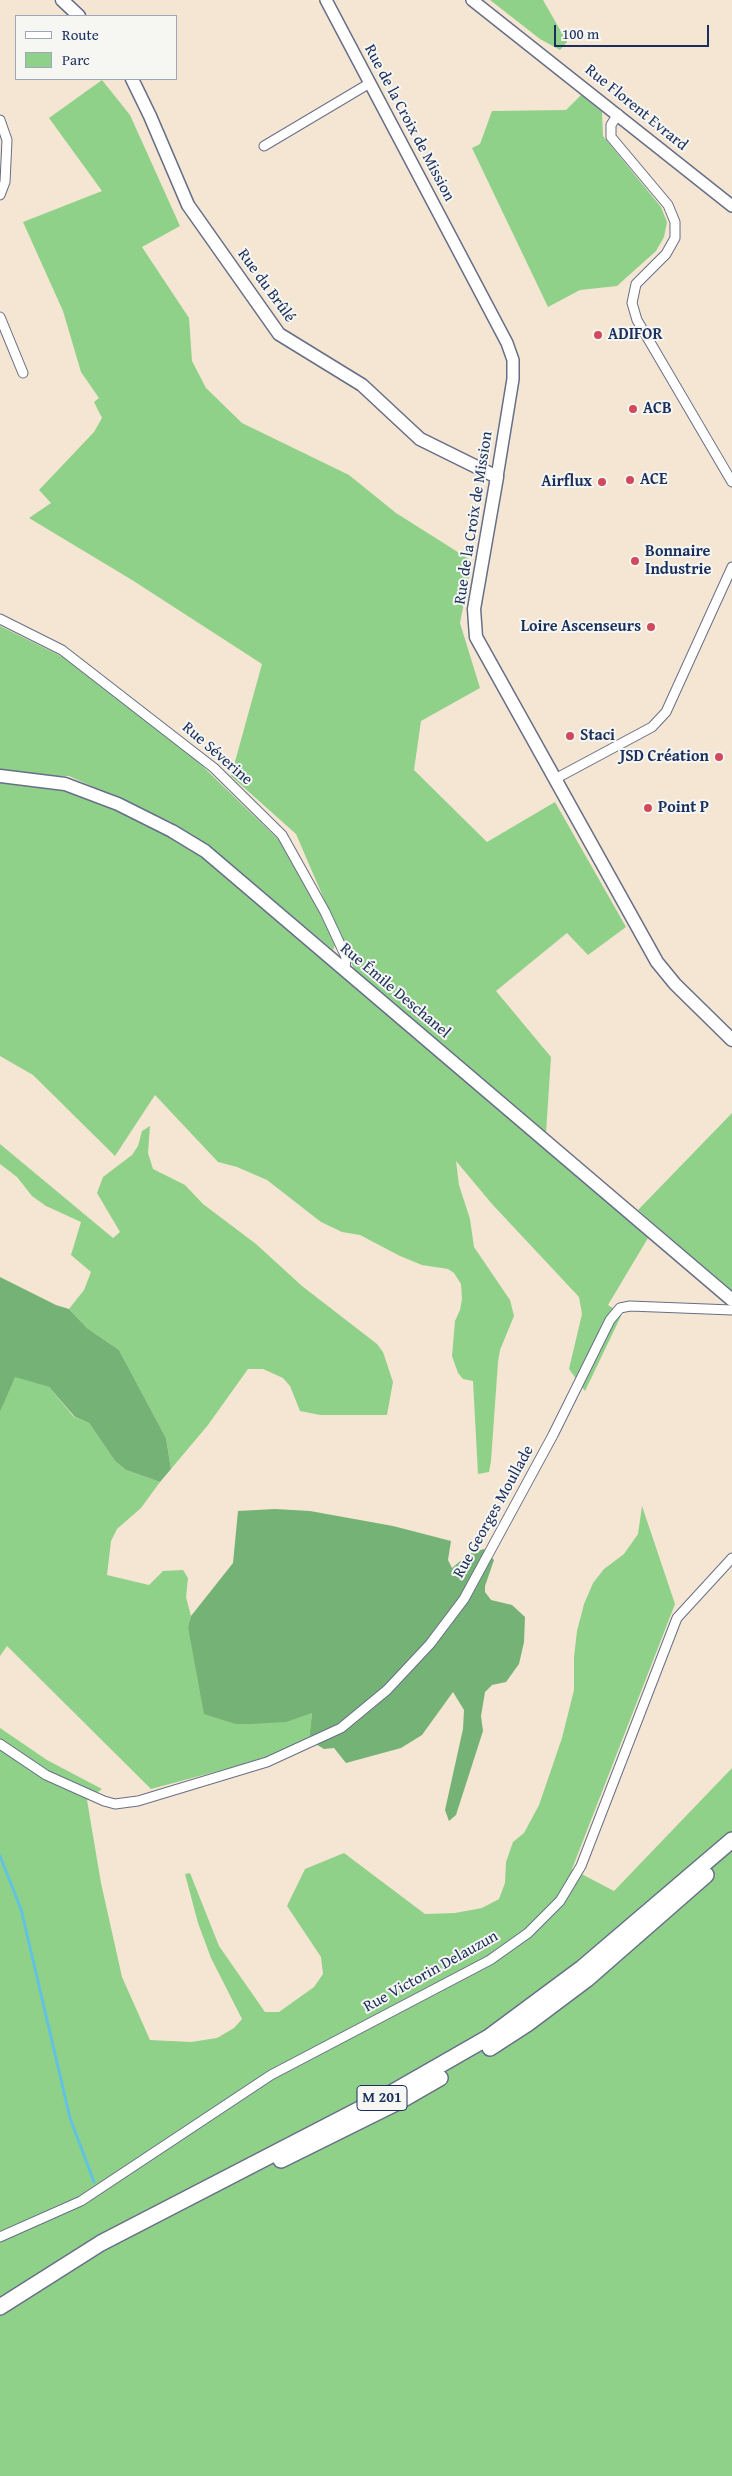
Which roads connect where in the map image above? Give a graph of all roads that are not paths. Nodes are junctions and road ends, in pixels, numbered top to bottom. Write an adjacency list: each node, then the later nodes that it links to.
1 (62, 0): 4 (main road)
2 (326, 0): 6 (street, Rue de la Croix de Mission)
3 (472, 0): 7 (street, Rue Florent Evrard)
4 (78, 15)
5 (132, 80): 14 (main road, Rue du Brûlé)
6 (370, 83): 9 (street); 14 (street, Rue de la Croix de Mission)
7 (618, 114): 11 (street, Rue Florent Evrard); 15 (street)
8 (0, 120): 10 (street)
9 (264, 146)
10 (0, 195)
11 (732, 206)
12 (0, 317): 13 (street)
13 (23, 373)
14 (497, 477): 19 (main road, Rue de la Croix de Mission)
15 (732, 482)
16 (732, 567): 19 (street)
17 (0, 619): 20 (street, Rue Séverine)
18 (0, 776): 20 (main road, Rue Émile Deschanel)
19 (555, 780): 21 (main road, Rue de la Croix de Mission)
20 (345, 971): 22 (main road, Rue Émile Deschanel)
21 (732, 1040)
22 (732, 1300)
23 (732, 1310): 25 (street, Rue Georges Moullade)
24 (732, 1558): 28 (street, Rue Victorin Delauzun)
25 (0, 1744)
26 (732, 1840): 29 (highway, M 201)
27 (732, 1854): 30 (highway, M 201)
28 (0, 2238)
29 (0, 2307)
30 (0, 2316)

